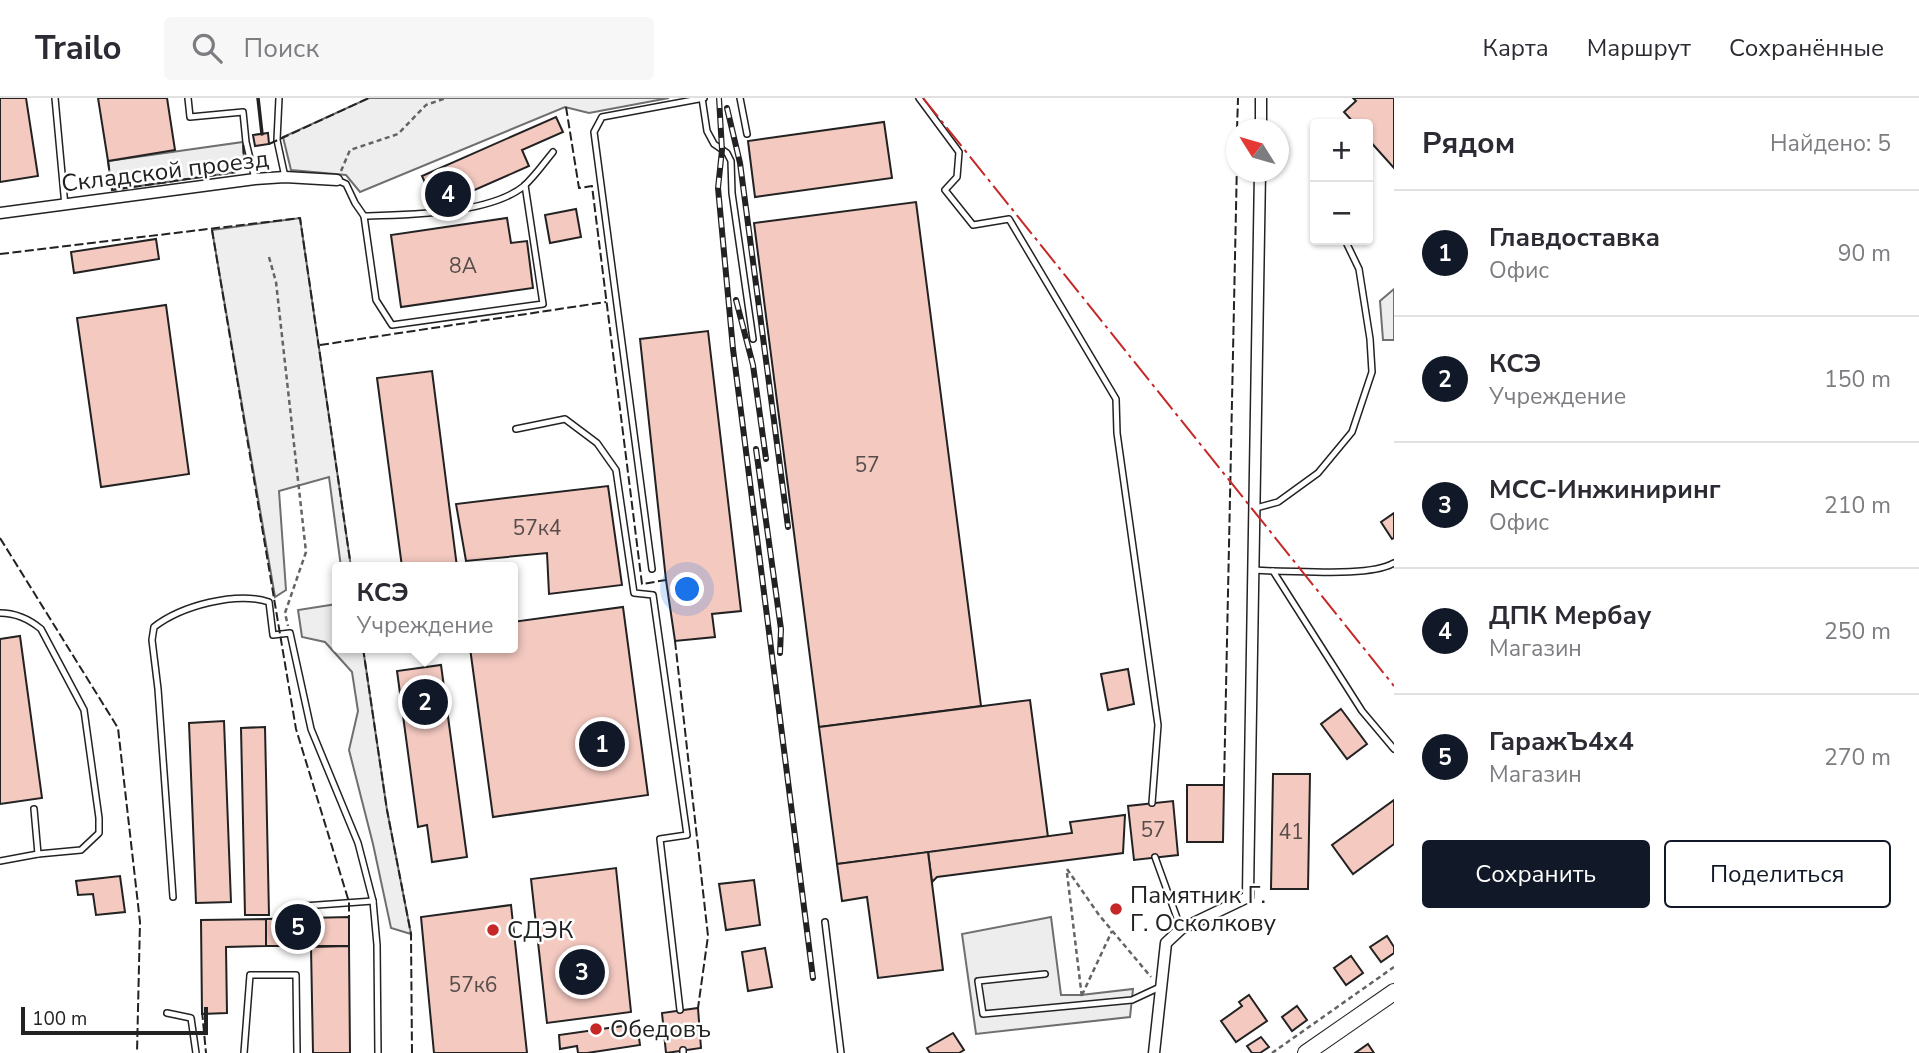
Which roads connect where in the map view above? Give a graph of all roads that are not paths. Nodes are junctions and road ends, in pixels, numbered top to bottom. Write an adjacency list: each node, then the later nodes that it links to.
1 (55, 98): 16 (lane)
2 (188, 98): 12 (lane)
3 (279, 98): 11 (lane)
4 (703, 98): 20 (lane); 24 (lane)
5 (740, 98): 9 (lane)
6 (919, 98): 29 (lane)
7 (1261, 98): 8 (street)
8 (1261, 119)
9 (747, 134)
10 (553, 152): 15 (lane)
11 (285, 177): 12 (street, Складской проезд); 13 (street, Складской проезд)
12 (256, 179): 16 (street, Складской проезд)
13 (337, 180): 18 (lane)
14 (1260, 182): 22 (street)
15 (524, 185): 18 (lane); 18 (lane)
16 (65, 206): 17 (street, Складской проезд)
17 (0, 213)
18 (364, 216)
19 (1347, 245): 22 (lane)
20 (753, 339)
21 (516, 429): 42 (lane)
22 (1256, 508): 25 (street)
23 (1394, 564): 26 (lane)
24 (652, 569)
25 (1252, 570): 26 (lane); 38 (street)
26 (1273, 571): 28 (lane)
27 (0, 613): 31 (lane)
28 (1394, 749)
29 (1152, 803)
30 (34, 809): 31 (lane)
31 (38, 854): 33 (lane)
32 (1155, 857): 38 (lane)
33 (0, 861)
34 (173, 897): 35 (lane)
35 (373, 901): 36 (lane); 47 (lane)
36 (290, 907)
37 (825, 922): 48 (lane)
38 (1181, 929): 40 (street)
39 (1045, 974): 40 (lane)
40 (1160, 987): 49 (street)
41 (1394, 992): 50 (street)
42 (680, 1010)
43 (167, 1013): 44 (lane)
44 (197, 1053)
45 (244, 1053): 46 (lane)
46 (297, 1053)
47 (378, 1053)
48 (841, 1053)
49 (1154, 1053)
50 (1306, 1053)

